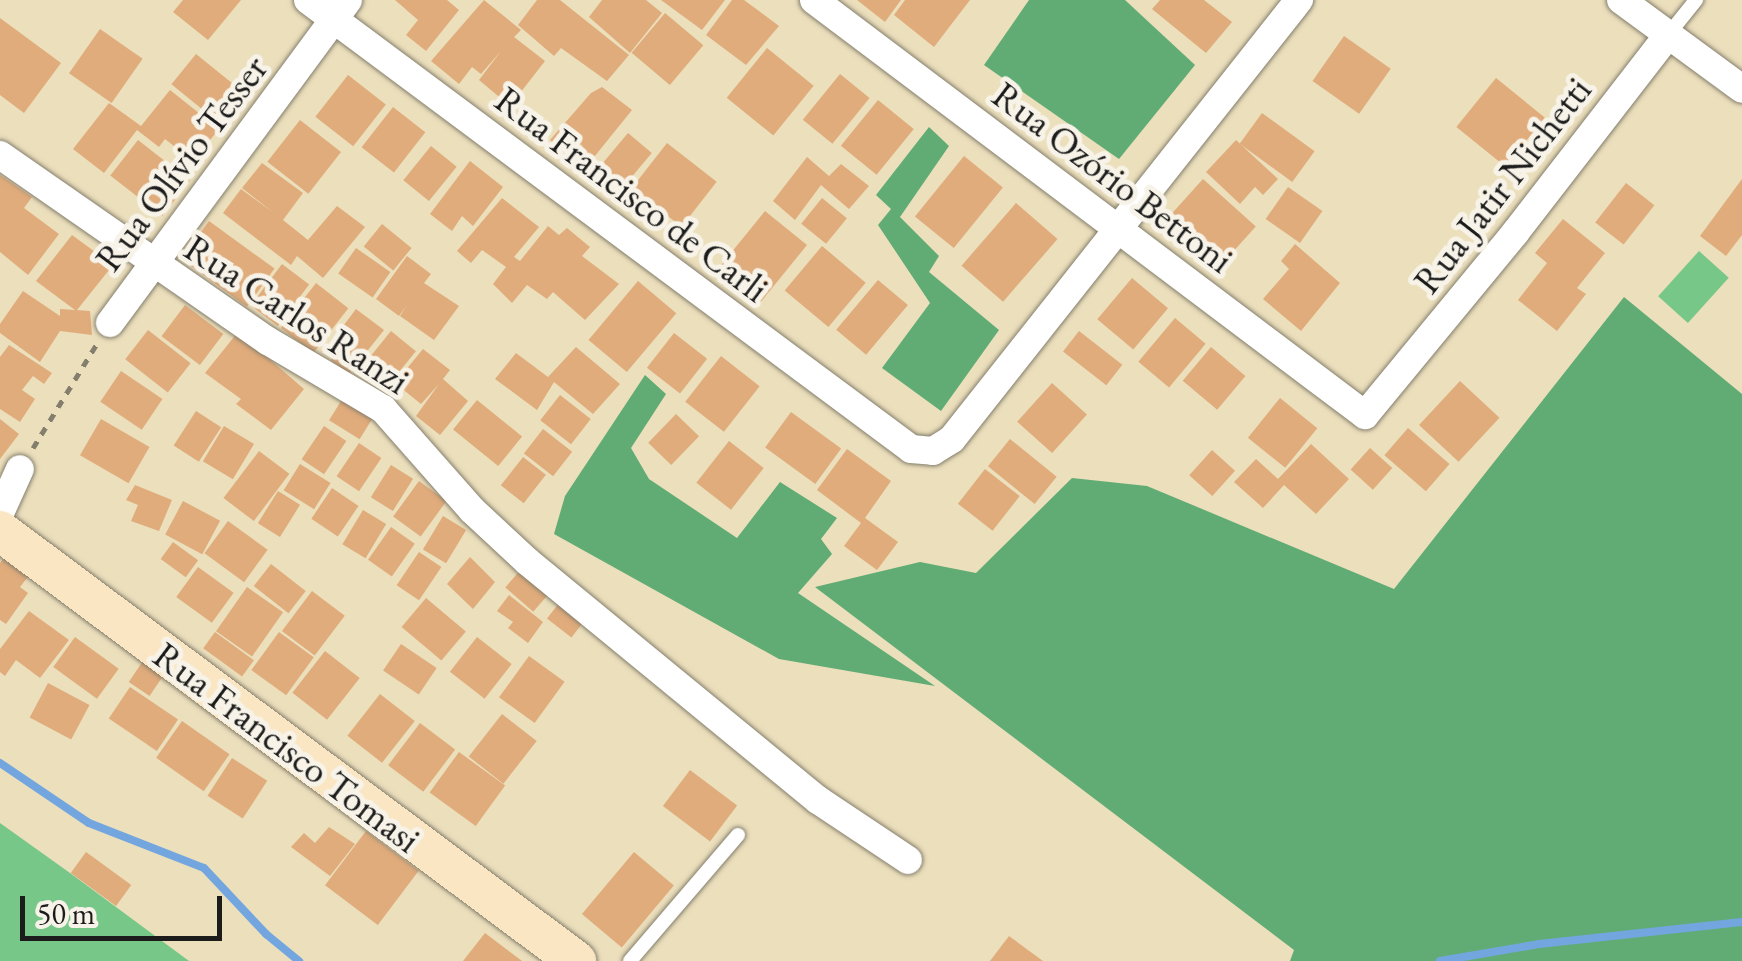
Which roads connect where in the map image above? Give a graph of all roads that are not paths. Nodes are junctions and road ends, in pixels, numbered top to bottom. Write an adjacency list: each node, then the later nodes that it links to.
1 (308, 0): 6 (street, Rua Francisco de Carli)
2 (814, 0): 10 (street, Rua Ozório Bettoni)
3 (1299, 0): 10 (street)
4 (1621, 0): 7 (street)
5 (1696, 0): 7 (lane, Rua Jatir Nichetti)
6 (341, 9): 10 (street, Rua Francisco de Carli); 11 (street, Rua Olívio Tesser)
7 (1668, 35): 8 (street); 13 (street, Rua Jatir Nichetti)
8 (1742, 89)
9 (0, 155): 11 (street, Rua Carlos Ranzi)
10 (1118, 226): 13 (street, Rua Ozório Bettoni)
11 (151, 264): 12 (street, Rua Olívio Tesser); 18 (street, Rua Carlos Ranzi)
12 (110, 323)
13 (1365, 415)
14 (20, 469): 15 (street)
15 (0, 514)
16 (0, 531): 19 (main road, Rua Francisco Tomasi)
17 (738, 836): 20 (lane)
18 (908, 860)
19 (576, 961)
20 (630, 961)

